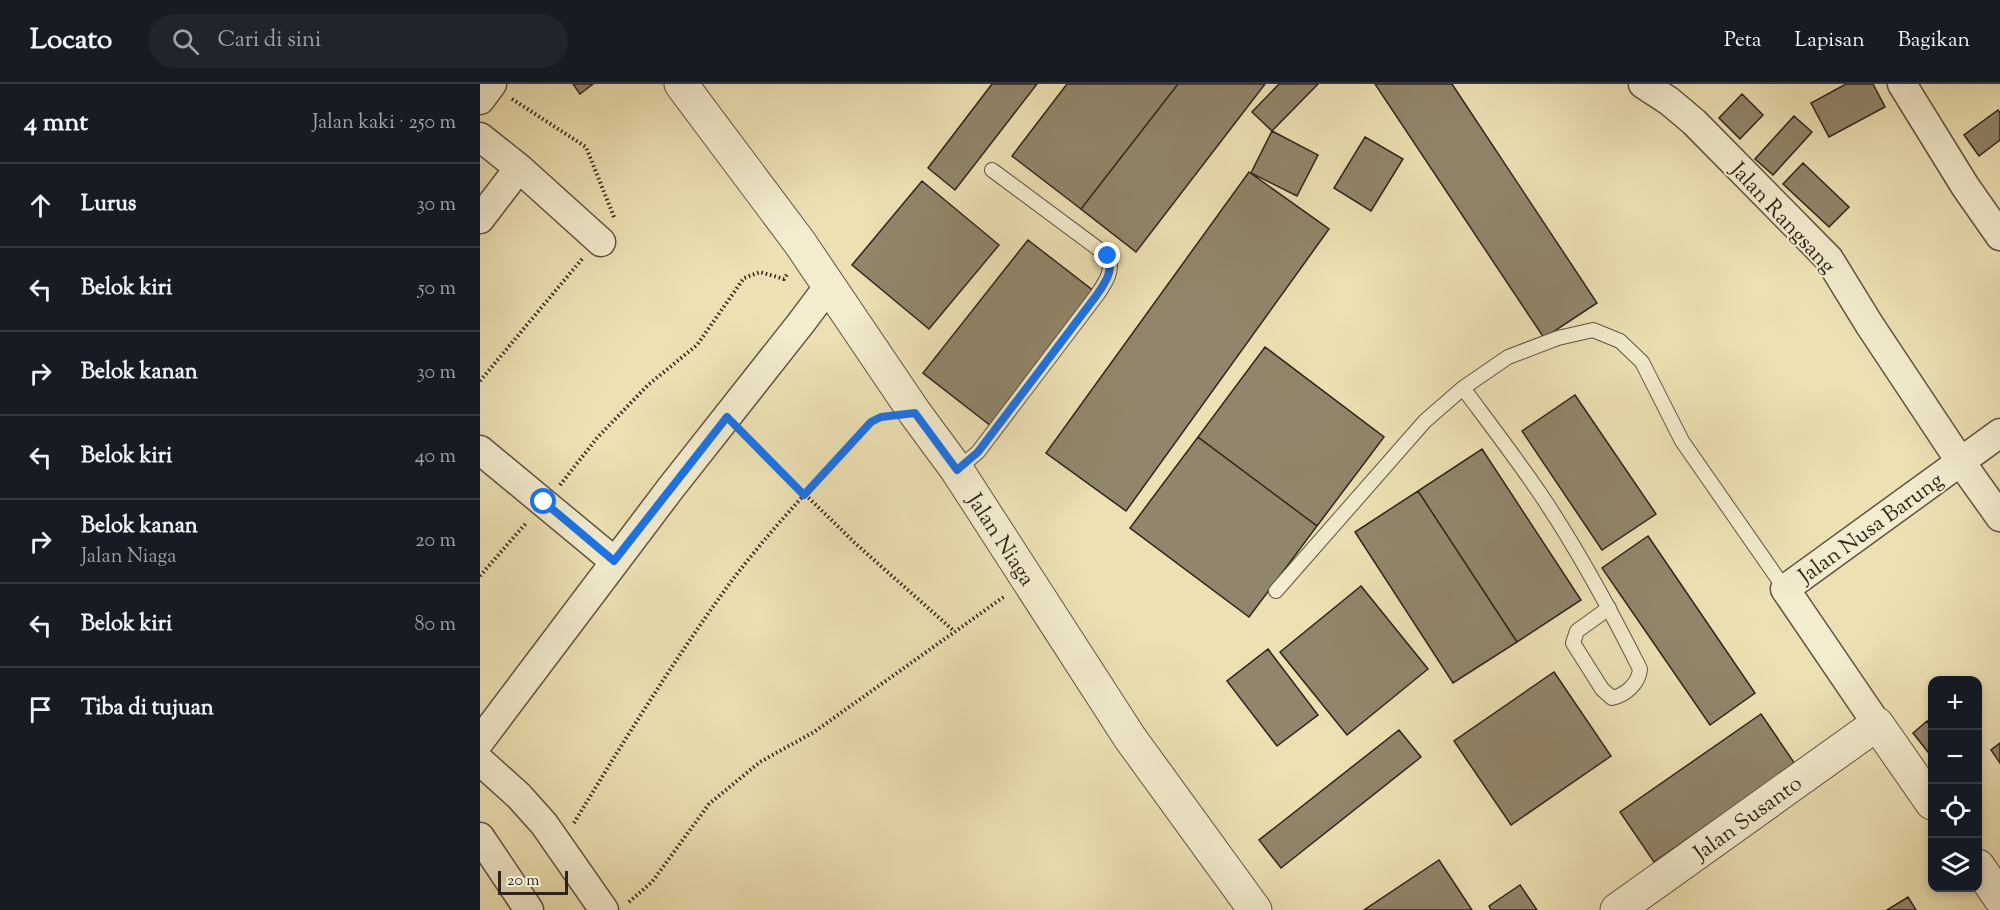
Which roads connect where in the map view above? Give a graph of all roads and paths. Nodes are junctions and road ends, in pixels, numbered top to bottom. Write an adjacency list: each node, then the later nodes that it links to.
1 (492, 84): 5 (street)
2 (681, 84): 12 (street, Jalan Niaga)
3 (1643, 84): 19 (street, Jalan Rangsang)
4 (1902, 84): 10 (street)
5 (480, 100)
6 (480, 136): 7 (street)
7 (519, 168): 9 (street); 11 (street)
8 (992, 170): 20 (lane)
9 (480, 219)
10 (2000, 236)
11 (601, 242)
12 (800, 243): 13 (street, Jalan Niaga); 22 (path)
13 (828, 287): 15 (street, Jalan Niaga); 16 (street)
14 (1463, 388): 27 (lane); 28 (lane); 29 (lane)
15 (915, 413): 20 (street, Jalan Niaga); 21 (path)
16 (727, 417): 21 (path); 24 (street)
17 (2000, 433): 19 (street, Jalan Nusa Barung)
18 (480, 450): 22 (street)
19 (1959, 461): 23 (street, Jalan Rangsang); 27 (street, Jalan Nusa Barung)
20 (957, 470): 26 (street, Jalan Niaga)
21 (804, 495): 30 (path); 36 (path)
22 (544, 502): 24 (street); 25 (path)
23 (2000, 517)
24 (614, 561): 32 (street)
25 (480, 576)
26 (1028, 580): 30 (path); 41 (street, Jalan Niaga)
27 (1785, 589): 31 (street, Jalan Nusa Barung)
28 (1276, 591)
29 (1609, 608): 29 (lane)
30 (954, 631): 39 (path)
31 (1877, 724): 34 (street); 42 (street, Jalan Susanto)
32 (480, 741)
33 (480, 761): 36 (street)
34 (1928, 797)
35 (480, 837): 40 (street)
36 (563, 850): 39 (street)
37 (1982, 873): 38 (street)
38 (2000, 898)
39 (616, 907)
40 (529, 910)
41 (1255, 910)
42 (1617, 910)

